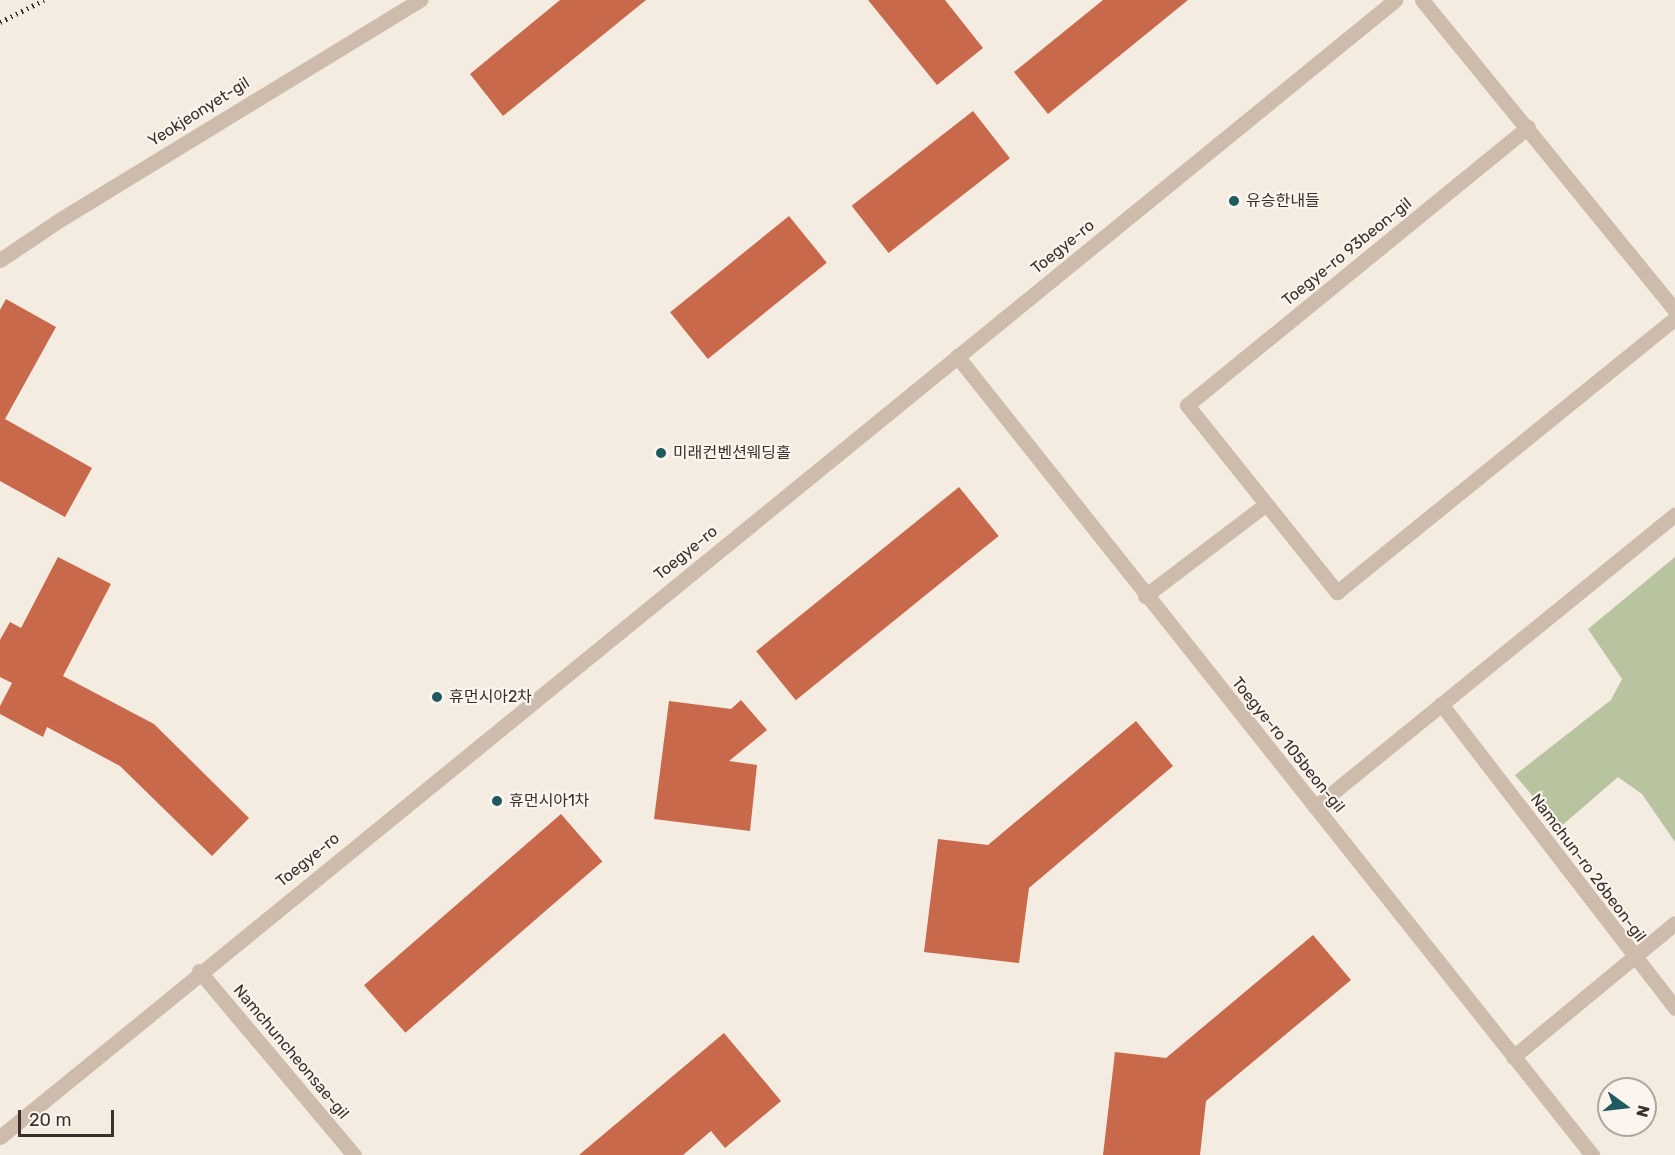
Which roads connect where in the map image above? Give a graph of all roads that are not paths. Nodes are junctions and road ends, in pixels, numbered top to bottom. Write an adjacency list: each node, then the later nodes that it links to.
1 (420, 0): 5 (street, Yeokjeonyet-gil)
2 (1395, 0): 8 (street, Toegye-ro)
3 (1422, 0): 4 (street)
4 (1528, 127): 6 (street); 9 (street, Toegye-ro 93beon-gil)
5 (0, 260)
6 (1675, 310)
7 (1675, 318): 9 (street)
8 (957, 356): 11 (street, Toegye-ro 105beon-gil); 16 (street, Toegye-ro)
9 (1266, 504): 11 (street)
10 (1675, 514): 12 (street)
11 (1145, 596): 13 (street, Toegye-ro 105beon-gil)
12 (1441, 704): 13 (street); 15 (street, Namchun-ro 26beon-gil)
13 (1315, 807): 18 (street, Toegye-ro 105beon-gil)
14 (1675, 923): 15 (street)
15 (1634, 958): 17 (street); 18 (street, Namchun-ro 26beon-gil)
16 (200, 971): 19 (street, Toegye-ro); 20 (street, Namchuncheonsae-gil)
17 (1675, 1008)
18 (1513, 1057): 21 (street, Toegye-ro 105beon-gil)
19 (0, 1137)
20 (354, 1155)
21 (1592, 1155)

